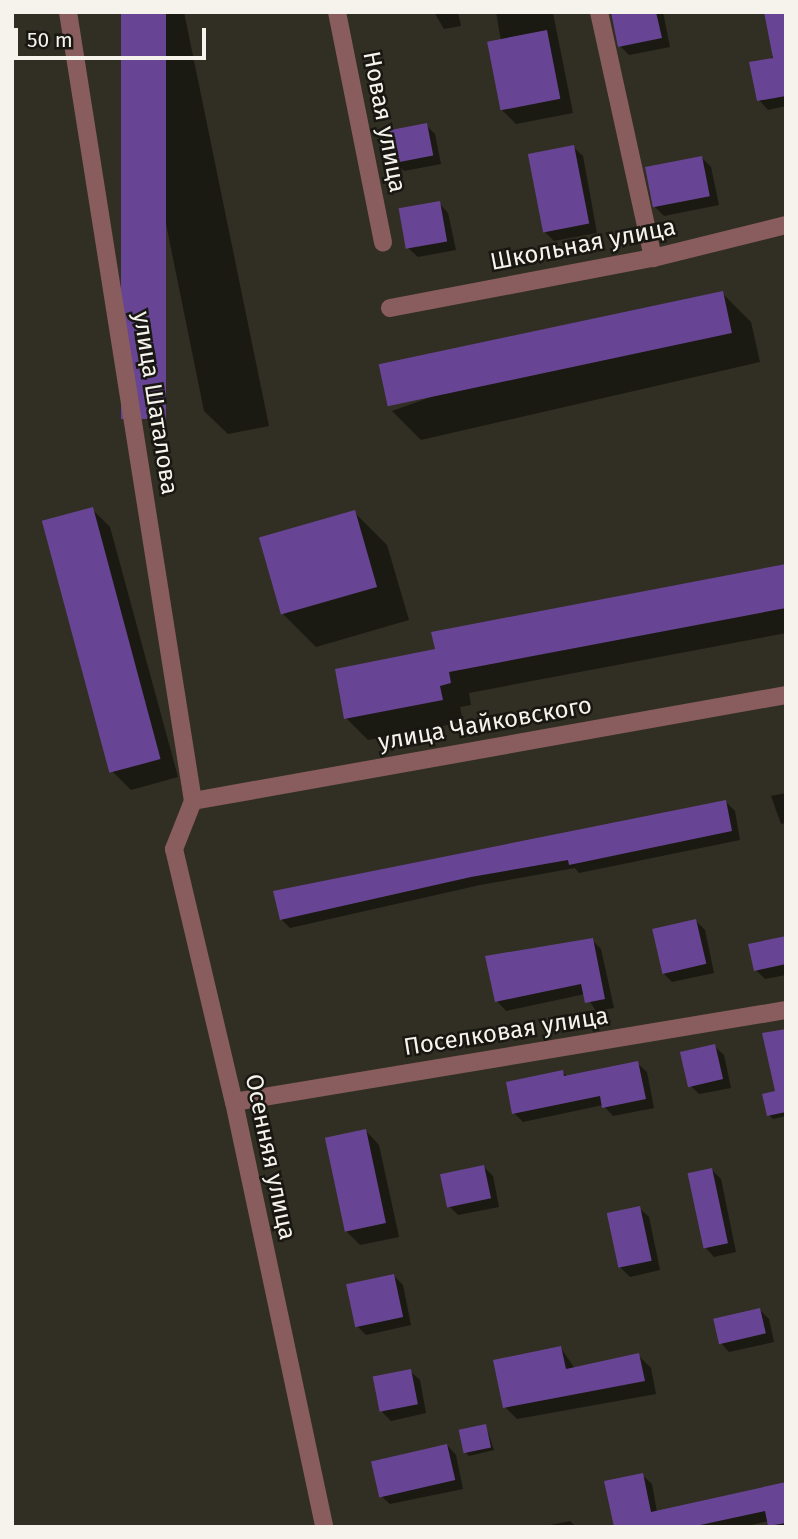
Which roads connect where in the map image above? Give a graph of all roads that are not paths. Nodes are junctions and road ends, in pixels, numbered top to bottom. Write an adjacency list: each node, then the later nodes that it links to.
1 (68, 12): 9 (street, улица Шаталова)
2 (337, 12): 5 (street, Новая улица)
3 (599, 12): 6 (street)
4 (786, 225): 6 (street, Школьная улица)
5 (383, 242)
6 (653, 258): 7 (street, Школьная улица)
7 (390, 308)
8 (786, 695): 9 (street, улица Чайковского)
9 (193, 801): 11 (street, Осенняя улица)
10 (786, 1010): 11 (street, Поселковая улица)
11 (234, 1102): 12 (street, Осенняя улица)
12 (324, 1527)

